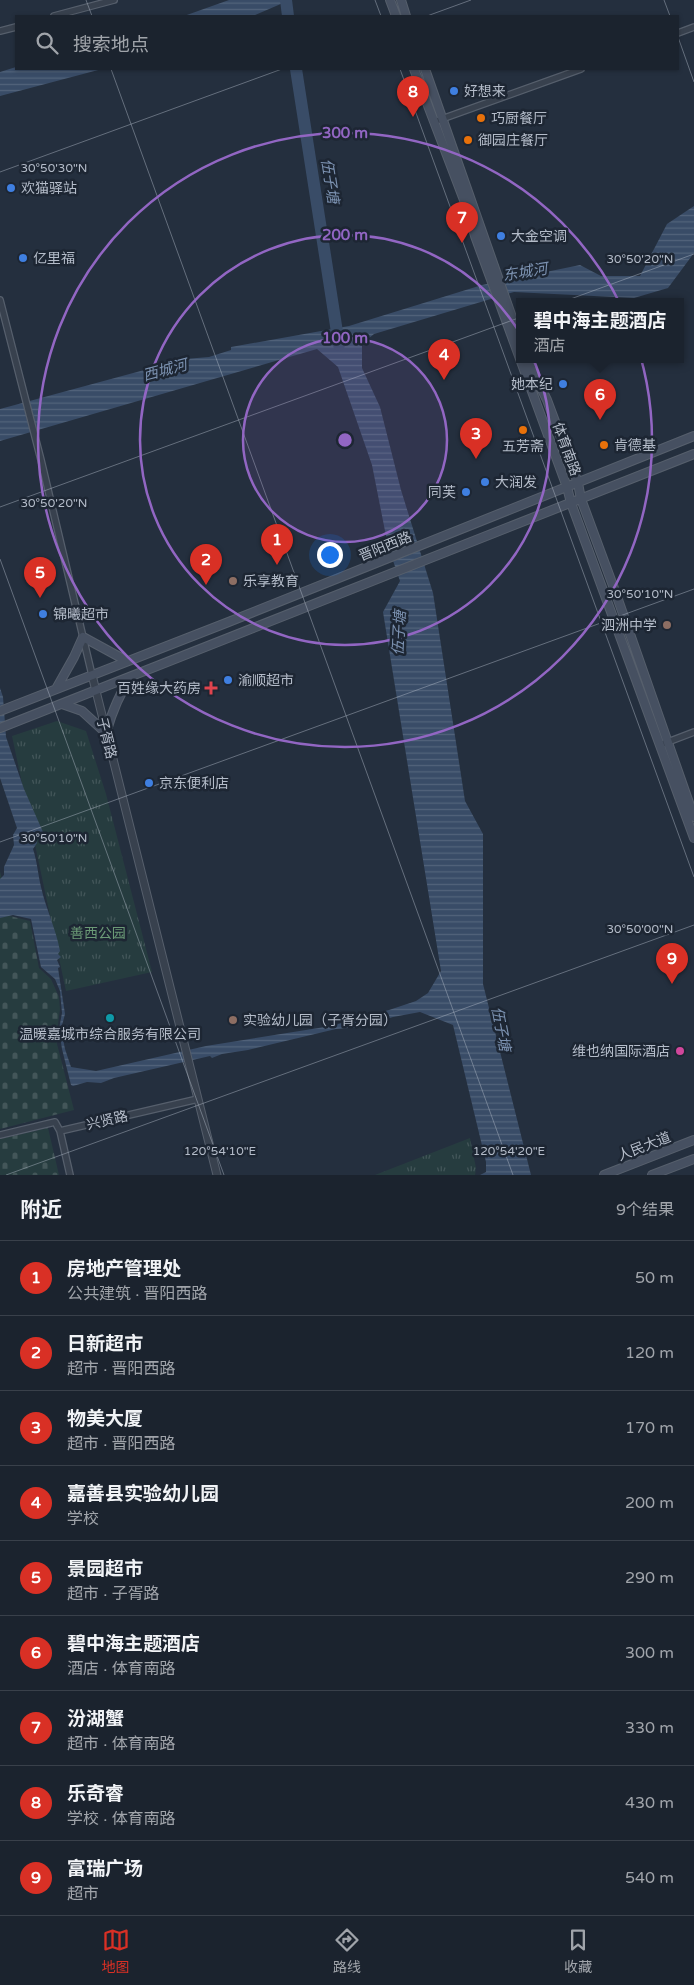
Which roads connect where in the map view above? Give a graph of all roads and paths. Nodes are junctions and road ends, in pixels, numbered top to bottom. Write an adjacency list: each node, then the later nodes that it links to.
1 (114, 0): 4 (street)
2 (390, 0): 5 (main road)
3 (400, 0): 6 (main road)
4 (58, 15)
5 (396, 15)
6 (406, 15)
7 (15, 27): 9 (street)
8 (694, 27): 10 (street)
9 (0, 31)
10 (679, 33)
11 (414, 70): 15 (main road, 体育南路)
12 (425, 70): 14 (main road, 体育南路)
13 (578, 70): 14 (street)
14 (443, 118): 15 (street); 16 (main road, 体育南路)
15 (433, 122): 16 (main road, 体育南路)
16 (490, 265): 18 (main road, 体育南路)
17 (0, 300): 29 (street, 子胥路)
18 (508, 318): 19 (main road, 体育南路); 20 (main road, 体育南路)
19 (516, 333)
20 (516, 341)
21 (524, 363): 26 (main road, 体育南路)
22 (529, 363): 25 (main road, 体育南路)
23 (694, 436): 25 (main road, 晋阳西路)
24 (694, 454): 27 (main road, 晋阳西路)
25 (578, 482): 26 (main road, 晋阳西路); 27 (main road, 体育南路)
26 (567, 487): 28 (main road, 体育南路); 30 (main road, 晋阳西路)
27 (581, 499): 28 (main road, 晋阳西路); 40 (main road, 体育南路)
28 (571, 503): 32 (main road, 晋阳西路); 41 (main road, 体育南路)
29 (83, 637): 30 (main road); 31 (street, 子胥路); 33 (main road)
30 (127, 661): 31 (main road, 晋阳西路)
31 (92, 675): 33 (main road, 晋阳西路); 34 (street, 子胥路)
32 (131, 677): 34 (main road, 晋阳西路); 39 (main road)
33 (56, 689): 36 (main road, 晋阳西路)
34 (96, 690): 35 (main road, 晋阳西路); 39 (street, 子胥路)
35 (62, 704): 37 (main road, 晋阳西路); 39 (main road)
36 (0, 711)
37 (0, 728)
38 (694, 732): 40 (street)
39 (106, 733): 44 (street, 子胥路)
40 (668, 741): 41 (street); 42 (main road, 体育南路)
41 (660, 745): 43 (main road, 体育南路)
42 (694, 817)
43 (694, 838)
44 (198, 1099): 45 (street, 兴贤路); 50 (street, 子胥路)
45 (60, 1131): 46 (street); 49 (street)
46 (0, 1135)
47 (694, 1140): 51 (main road, 人民大道)
48 (694, 1159): 52 (main road)
49 (70, 1175)
50 (217, 1175)
51 (604, 1175)
52 (652, 1175)

